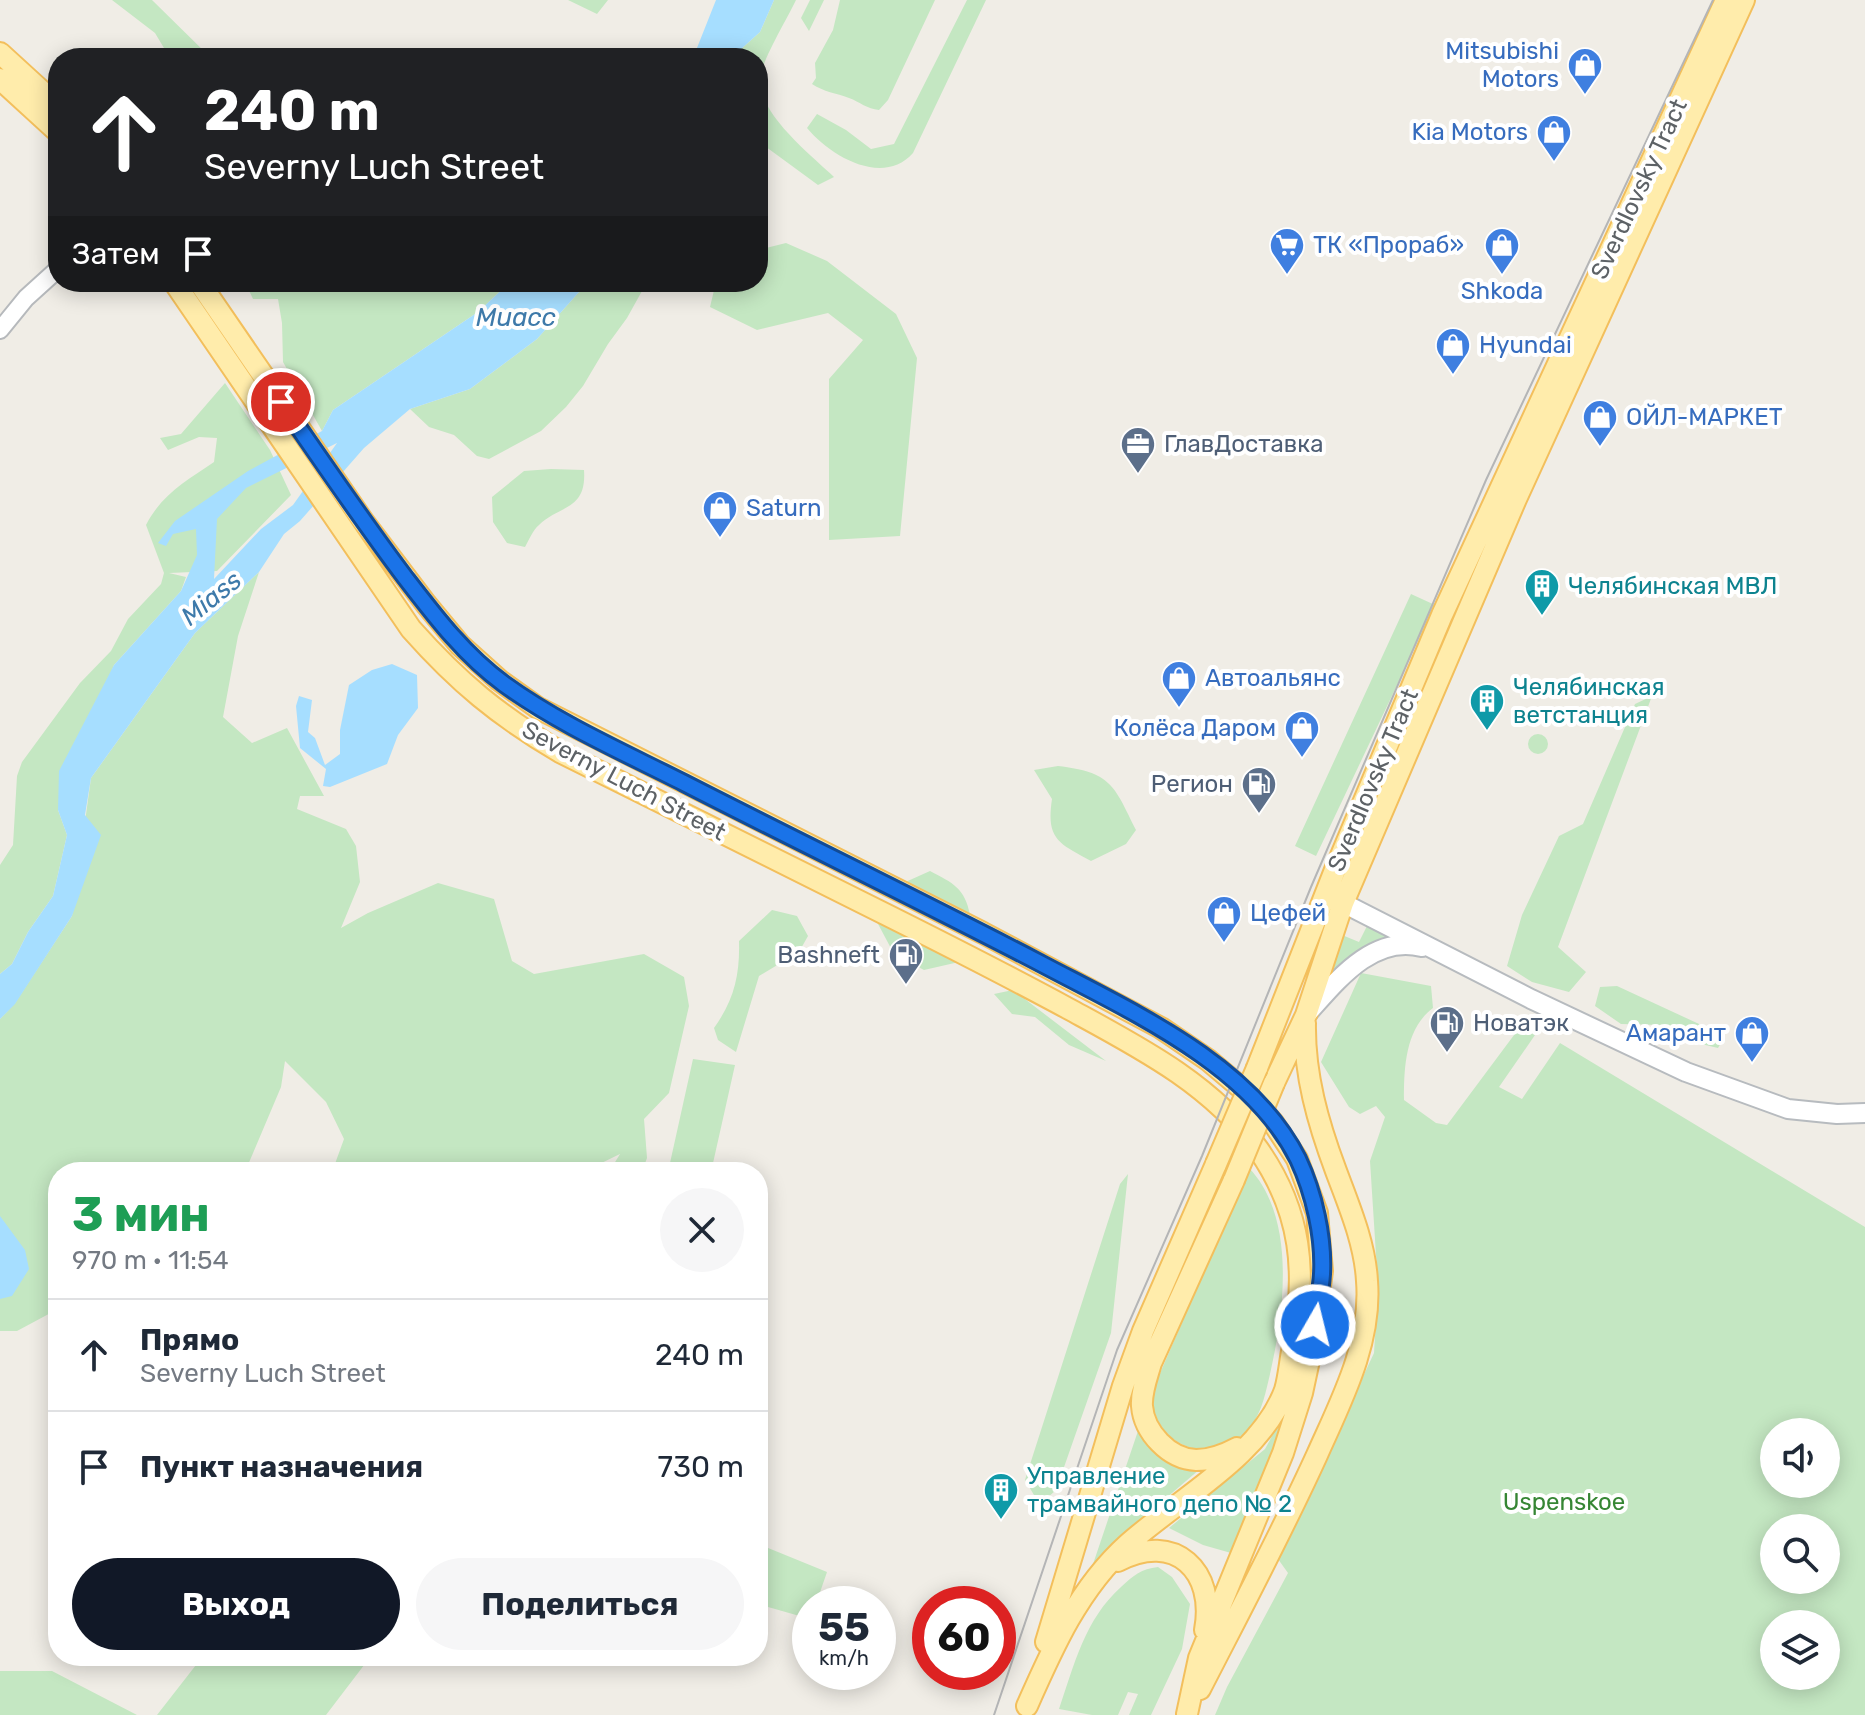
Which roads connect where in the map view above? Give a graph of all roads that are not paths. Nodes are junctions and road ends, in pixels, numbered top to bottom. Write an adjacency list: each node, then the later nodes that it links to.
1 (1726, 0): 11 (main road, Sverdlovsky Tract)
2 (1744, 0): 11 (main road, Sverdlovsky Tract)
3 (0, 53): 5 (main road)
4 (0, 79): 6 (main road)
5 (48, 97)
6 (48, 123)
7 (48, 278): 10 (street)
8 (181, 292): 15 (main road, Severny Luch Street)
9 (206, 292): 17 (main road, Severny Luch Street)
10 (0, 330)
11 (1334, 898): 12 (main road); 13 (main road, Sverdlovsky Tract); 18 (main road, Sverdlovsky Tract, bridge)
12 (1436, 951): 13 (main road); 14 (main road)
13 (1306, 1015): 15 (main road, Sverdlovsky Tract, bridge); 19 (main road, Sverdlovsky Tract)
14 (1865, 1113)
15 (1263, 1429): 16 (main road)
16 (1092, 1581): 17 (main road); 18 (main road)
17 (1199, 1658): 19 (main road)
18 (1026, 1711)
19 (1186, 1715)

